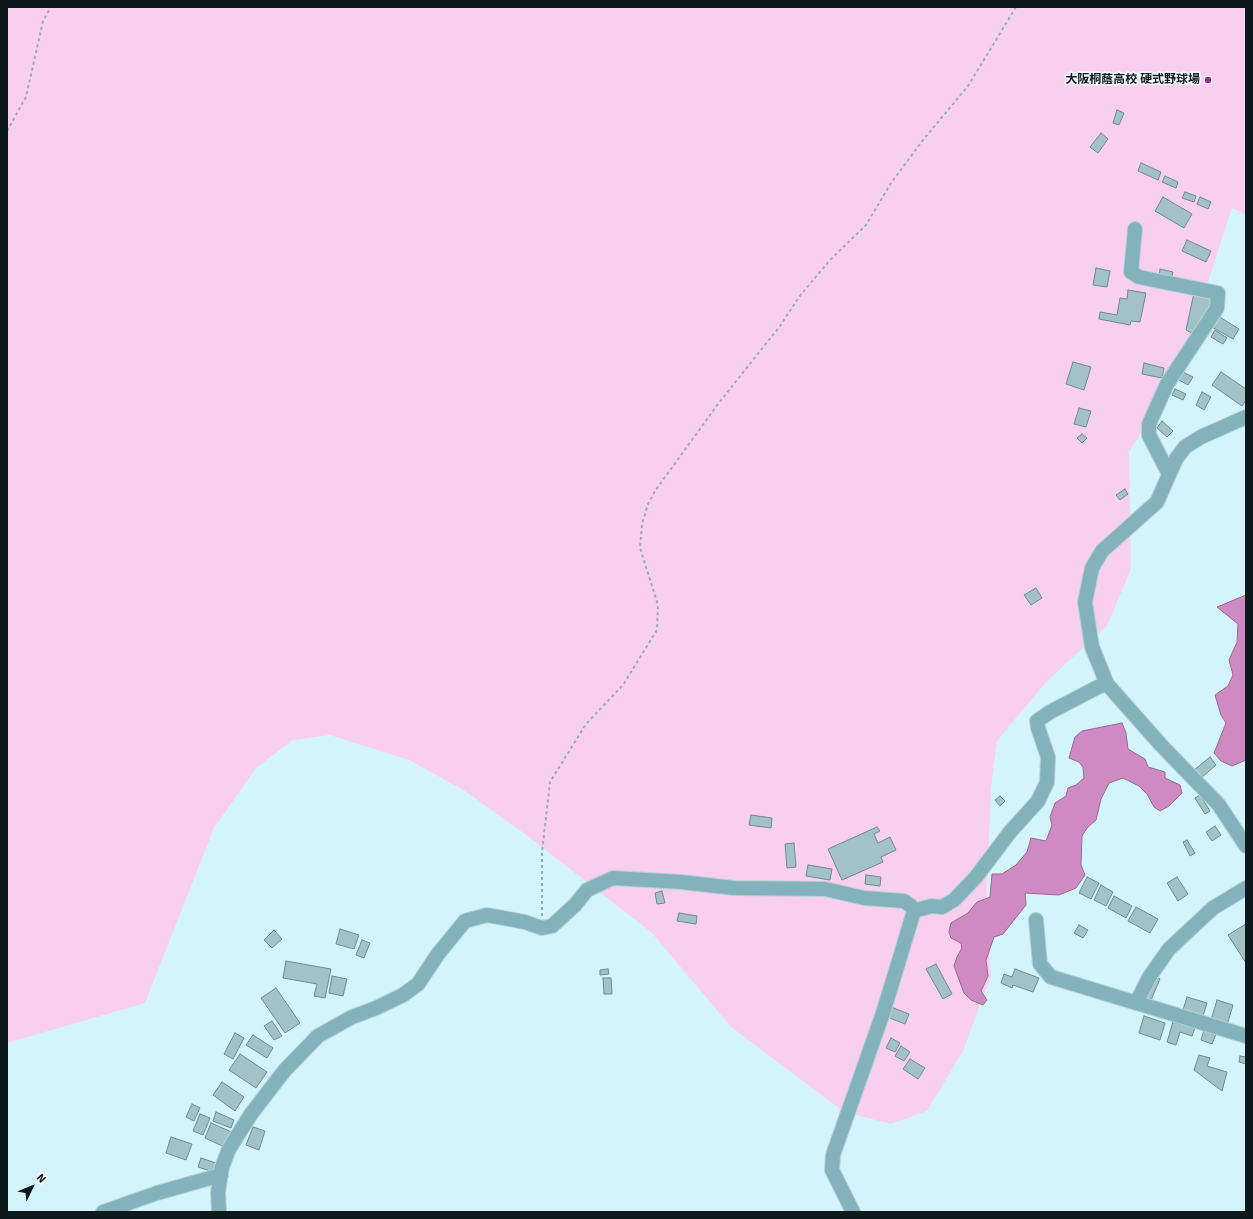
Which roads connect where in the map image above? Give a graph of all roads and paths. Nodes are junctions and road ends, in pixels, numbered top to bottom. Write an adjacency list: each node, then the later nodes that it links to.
1 (51, 7): 3 (path)
2 (1016, 7): 12 (path)
3 (7, 131)
4 (1135, 229): 6 (street)
5 (1246, 417): 6 (street)
6 (1169, 474): 7 (street)
7 (1107, 684): 8 (street); 10 (street)
8 (1246, 846)
9 (1246, 888): 13 (street)
10 (914, 911): 12 (street); 18 (street)
11 (1036, 920): 13 (street)
12 (542, 928): 15 (street)
13 (1136, 1003): 14 (street)
14 (1246, 1036)
15 (221, 1175): 16 (street); 17 (street)
16 (103, 1212)
17 (219, 1212)
18 (853, 1212)

